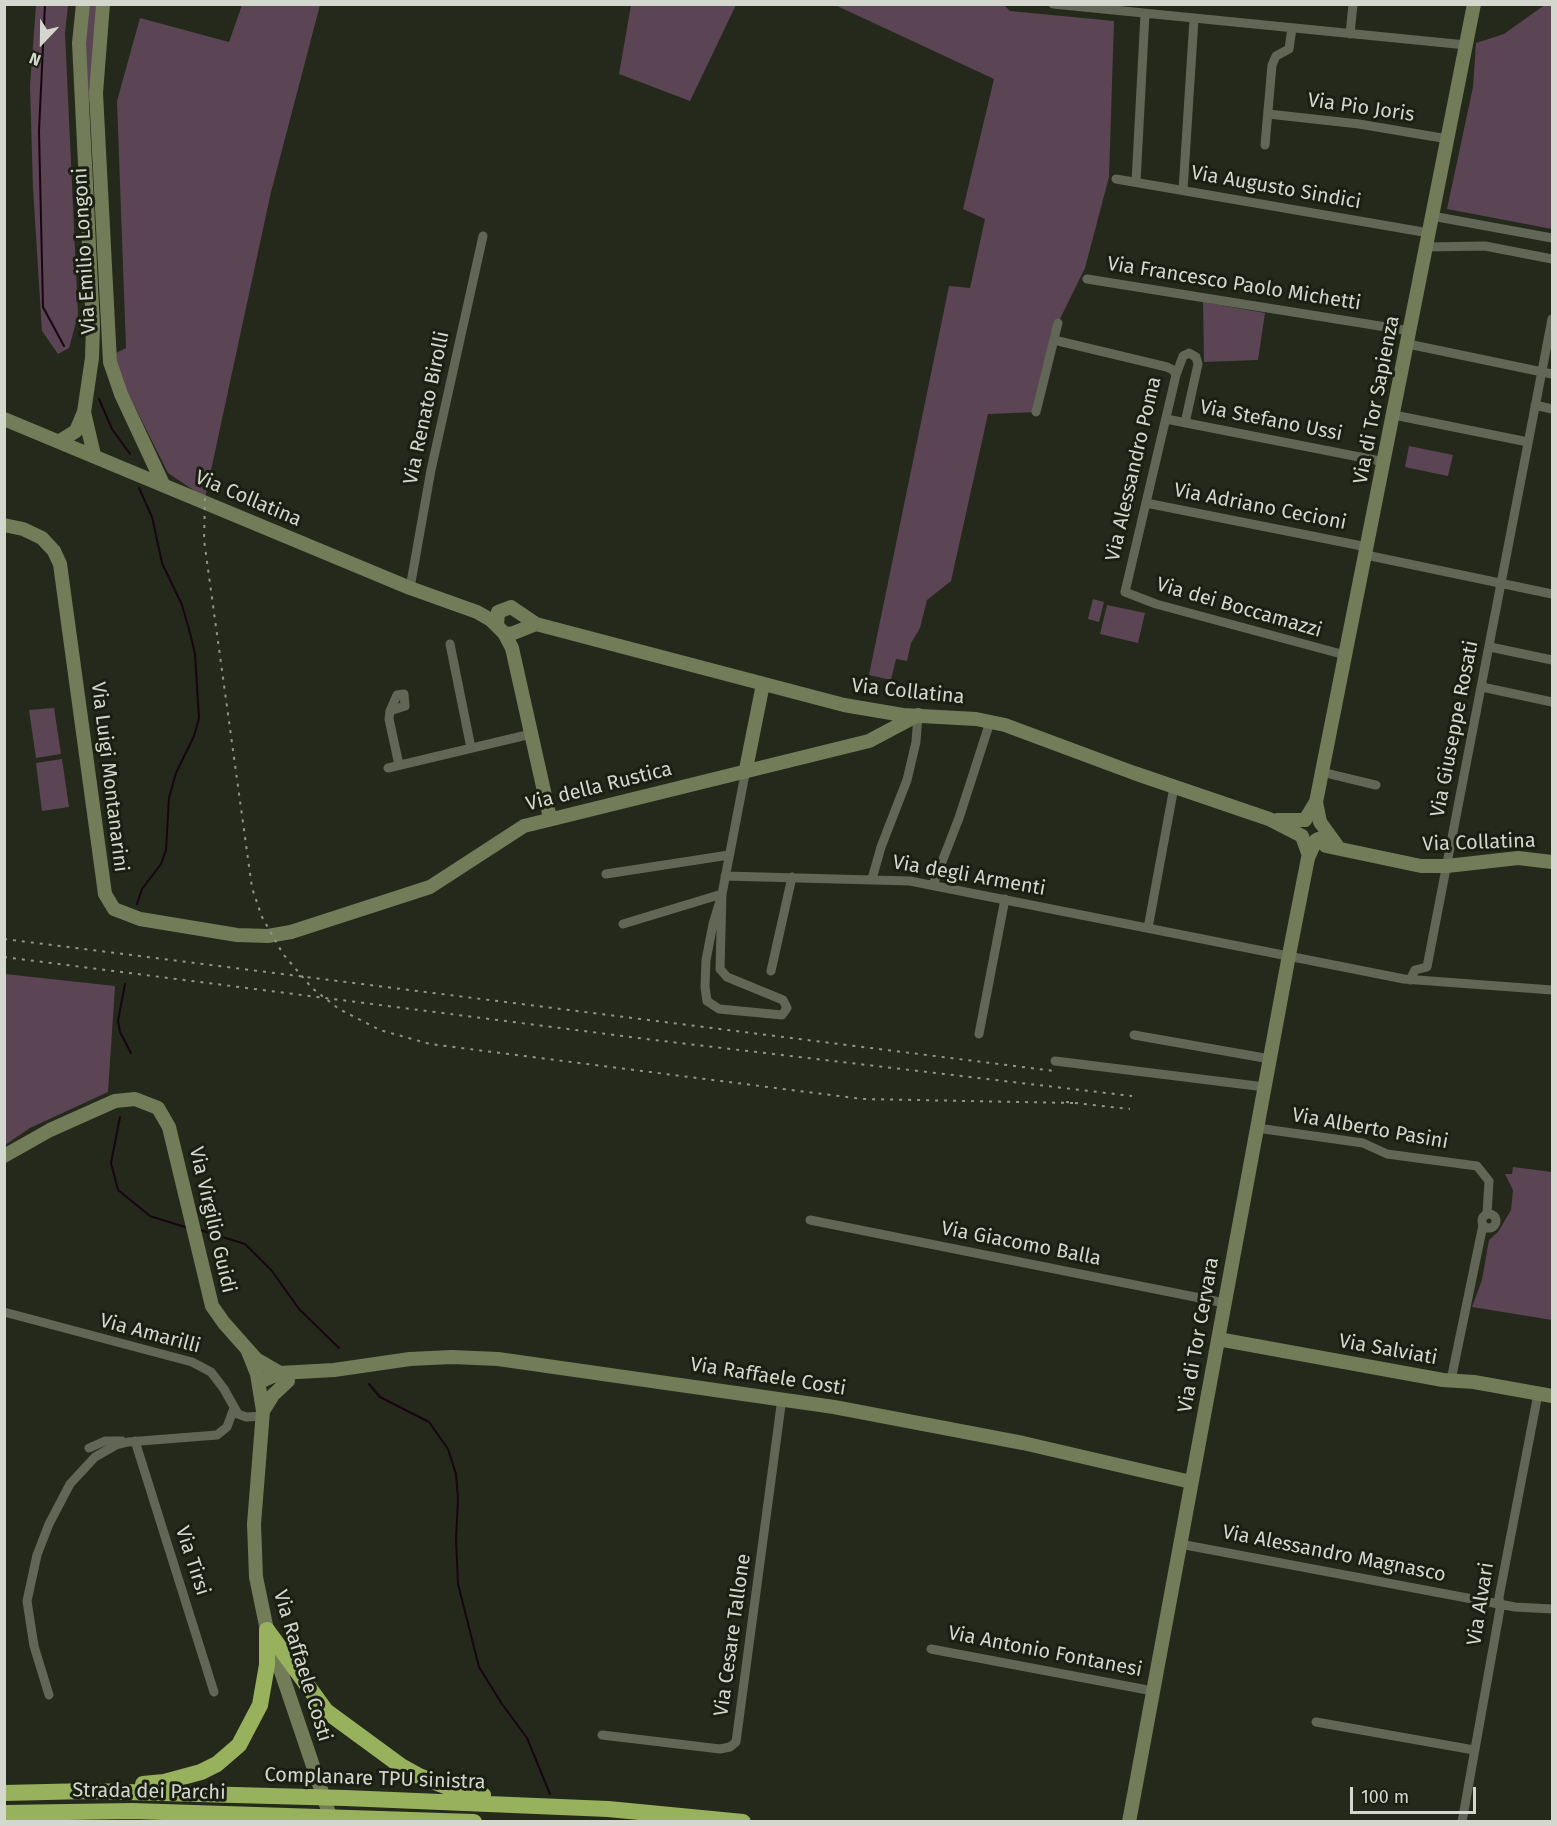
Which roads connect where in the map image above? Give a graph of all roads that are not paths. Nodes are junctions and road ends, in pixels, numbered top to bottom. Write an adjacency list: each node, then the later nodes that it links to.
1 (83, 4): 32 (street, Via Emilio Longoni)
2 (104, 4): 42 (street, Via Emilio Longoni)
3 (1053, 4): 6 (street)
4 (1353, 4): 9 (street)
5 (1474, 4): 10 (street, Via di Tor Sapienza)
6 (1145, 14): 7 (street); 15 (street)
7 (1194, 19): 8 (street); 16 (street)
8 (1292, 28): 9 (street); 11 (street)
9 (1350, 34): 10 (street)
10 (1466, 45): 12 (street, Via di Tor Sapienza)
11 (1268, 114): 12 (street, Via Pio Joris); 13 (street)
12 (1448, 140): 17 (street, Via di Tor Sapienza)
13 (1265, 145)
14 (1116, 179): 15 (street, Via Augusto Sindici)
15 (1136, 182): 16 (street, Via Augusto Sindici)
16 (1183, 190): 20 (street, Via Augusto Sindici)
17 (1432, 216): 19 (street); 20 (street, Via di Tor Sapienza)
18 (483, 236): 47 (street, Via Renato Birolli)
19 (1552, 238)
20 (1428, 240): 21 (street, Via Augusto Sindici); 25 (street, Via di Tor Sapienza)
21 (1552, 259)
22 (1087, 279): 25 (street, Via Francesco Paolo Michetti)
23 (1552, 319): 27 (street)
24 (1058, 323): 26 (street)
25 (1409, 338): 27 (street, Via Francesco Paolo Michetti); 34 (street, Via di Tor Sapienza)
26 (1054, 340): 29 (street, Via Alessandro Poma); 33 (street)
27 (1542, 372): 28 (street, Via Francesco Paolo Michetti); 30 (street)
28 (1552, 374)
29 (1176, 375): 36 (street, Via Alessandro Poma); 37 (street, Via Stefano Ussi)
30 (1536, 405): 31 (street); 39 (street)
31 (1552, 409)
32 (84, 411): 38 (street, Via Emilio Longoni); 40 (street)
33 (1036, 412)
34 (1394, 415): 39 (street); 41 (street, Via di Tor Sapienza)
35 (4, 419): 38 (street, Via Collatina)
36 (1166, 419): 37 (street, Via Stefano Ussi); 43 (street, Via Alessandro Poma)
37 (1185, 423): 41 (street, Via Stefano Ussi)
38 (60, 441): 40 (street, Via Collatina)
39 (1528, 442): 46 (street, Via Giuseppe Rosati)
40 (93, 455): 42 (street, Via Collatina)
41 (1385, 462): 45 (street, Via di Tor Sapienza)
42 (163, 484): 47 (street, Via Collatina)
43 (1146, 503): 45 (street, Via Adriano Cecioni); 48 (street, Via Alessandro Poma)
44 (4, 525): 83 (street, Via Luigi Montanarini)
45 (1366, 551): 46 (street, Via Adriano Cecioni); 53 (street, Via di Tor Sapienza)
46 (1502, 583): 49 (street, Via Adriano Cecioni); 52 (street, Via Giuseppe Rosati)
47 (411, 588): 50 (street, Via Collatina)
48 (1125, 592): 53 (street, Via dei Boccamazzi)
49 (1552, 594)
50 (510, 624): 55 (street, Via Collatina); 61 (street)
51 (450, 644): 62 (street)
52 (1490, 647): 54 (street); 56 (street, Via Giuseppe Rosati)
53 (1345, 655): 66 (street, Via di Tor Sapienza)
54 (1552, 660)
55 (763, 684): 59 (street, Via Collatina); 65 (street)
56 (1482, 687): 57 (street); 73 (street, Via Giuseppe Rosati)
57 (1552, 702)
58 (390, 711): 63 (street)
59 (918, 716): 60 (street, Via Collatina); 65 (street, Via della Rustica); 77 (street)
60 (990, 722): 68 (street, Via Collatina); 78 (street)
61 (531, 734): 62 (street); 69 (street)
62 (471, 748): 63 (street)
63 (399, 765): 64 (street)
64 (388, 768)
65 (746, 770): 69 (street, Via della Rustica); 71 (street)
66 (1322, 772): 67 (street); 70 (street, Via di Tor Sapienza)
67 (1376, 785)
68 (1174, 787): 70 (street, Via Collatina); 82 (street)
69 (550, 818): 83 (street, Via della Rustica)
70 (1312, 830): 73 (street, Via Collatina); 84 (street, Via di Tor Cervara)
71 (729, 855): 74 (street); 75 (street)
72 (1552, 862): 73 (street, Via Collatina)
73 (1447, 866): 85 (street, Via Giuseppe Rosati)
74 (606, 874)
75 (725, 876): 76 (street, Via degli Armenti); 79 (street)
76 (792, 877): 77 (street, Via degli Armenti); 86 (street)
77 (872, 879): 78 (street, Via degli Armenti)
78 (933, 885): 80 (street, Via degli Armenti)
79 (722, 894): 79 (street); 81 (street)
80 (1005, 899): 82 (street, Via degli Armenti); 90 (street)
81 (622, 924)
82 (1149, 928): 84 (street, Via degli Armenti)
83 (268, 936)
84 (1289, 955): 87 (street); 92 (street, Via di Tor Cervara)
85 (1428, 964): 87 (street); 88 (street)
86 (771, 971)
87 (1407, 979): 88 (street)
88 (1442, 983): 89 (street)
89 (1552, 990)
90 (980, 1034)
91 (1134, 1035): 92 (street)
92 (1270, 1059): 94 (street, Via di Tor Cervara)
93 (1055, 1061): 94 (street)
94 (1265, 1087): 95 (street, Via di Tor Cervara)
95 (1257, 1128): 98 (street, Via di Tor Cervara); 103 (street, Via Alberto Pasini)
96 (4, 1156): 101 (street, Via Virgilio Guidi)
97 (810, 1220): 98 (street, Via Giacomo Balla)
98 (1225, 1303): 100 (street, Via di Tor Cervara)
99 (4, 1312): 108 (street, Via Amarilli)
100 (1218, 1339): 103 (street, Via Salviati); 114 (street, Via di Tor Cervara)
101 (247, 1350): 102 (street, Via Virgilio Guidi); 104 (street, Via Virgilio Guidi)
102 (284, 1377): 104 (street, Via Raffaele Costi); 107 (street, Via Raffaele Costi); 109 (street)
103 (1451, 1380): 105 (street, Via Salviati)
104 (259, 1382): 109 (street, Via Raffaele Costi)
105 (1538, 1394): 106 (street, Via Salviati); 116 (street, Via Alvari)
106 (1552, 1396)
107 (782, 1398): 114 (street, Via Raffaele Costi); 124 (street, Via Cesare Tallone)
108 (234, 1408): 110 (street, Via Amarilli); 111 (street)
109 (263, 1414): 110 (street); 118 (street, Via Raffaele Costi)
110 (246, 1417): 111 (street)
111 (227, 1427): 112 (street)
112 (131, 1442): 113 (street); 121 (street, Via Tirsi); 122 (street)
113 (89, 1448)
114 (1191, 1482): 115 (street, Via di Tor Cervara)
115 (1180, 1544): 116 (street, Via Alessandro Magnasco); 120 (street, Via di Tor Cervara)
116 (1499, 1603): 117 (street, Via Alessandro Magnasco); 125 (street, Via Alvari)
117 (1552, 1609)
118 (267, 1630): 126 (highway); 128 (highway); 130 (street, Via Raffaele Costi)
119 (931, 1648): 120 (street, Via Antonio Fontanesi)
120 (1153, 1691): 133 (street, Via di Tor Cervara)
121 (214, 1692)
122 (49, 1695)
123 (1316, 1722): 125 (street)
124 (603, 1735)
125 (1474, 1750): 134 (street, Via Alvari)
126 (89, 1791): 127 (highway, Complanare TPU sinistra); 128 (highway, Complanare TPU sinistra)
127 (4, 1793)
128 (634, 1811): 132 (highway, Complanare TPU sinistra)
129 (4, 1813): 131 (highway, Strada dei Parchi)
130 (332, 1821)
131 (474, 1821)
132 (743, 1821)
133 (1129, 1821)
134 (1462, 1821)

